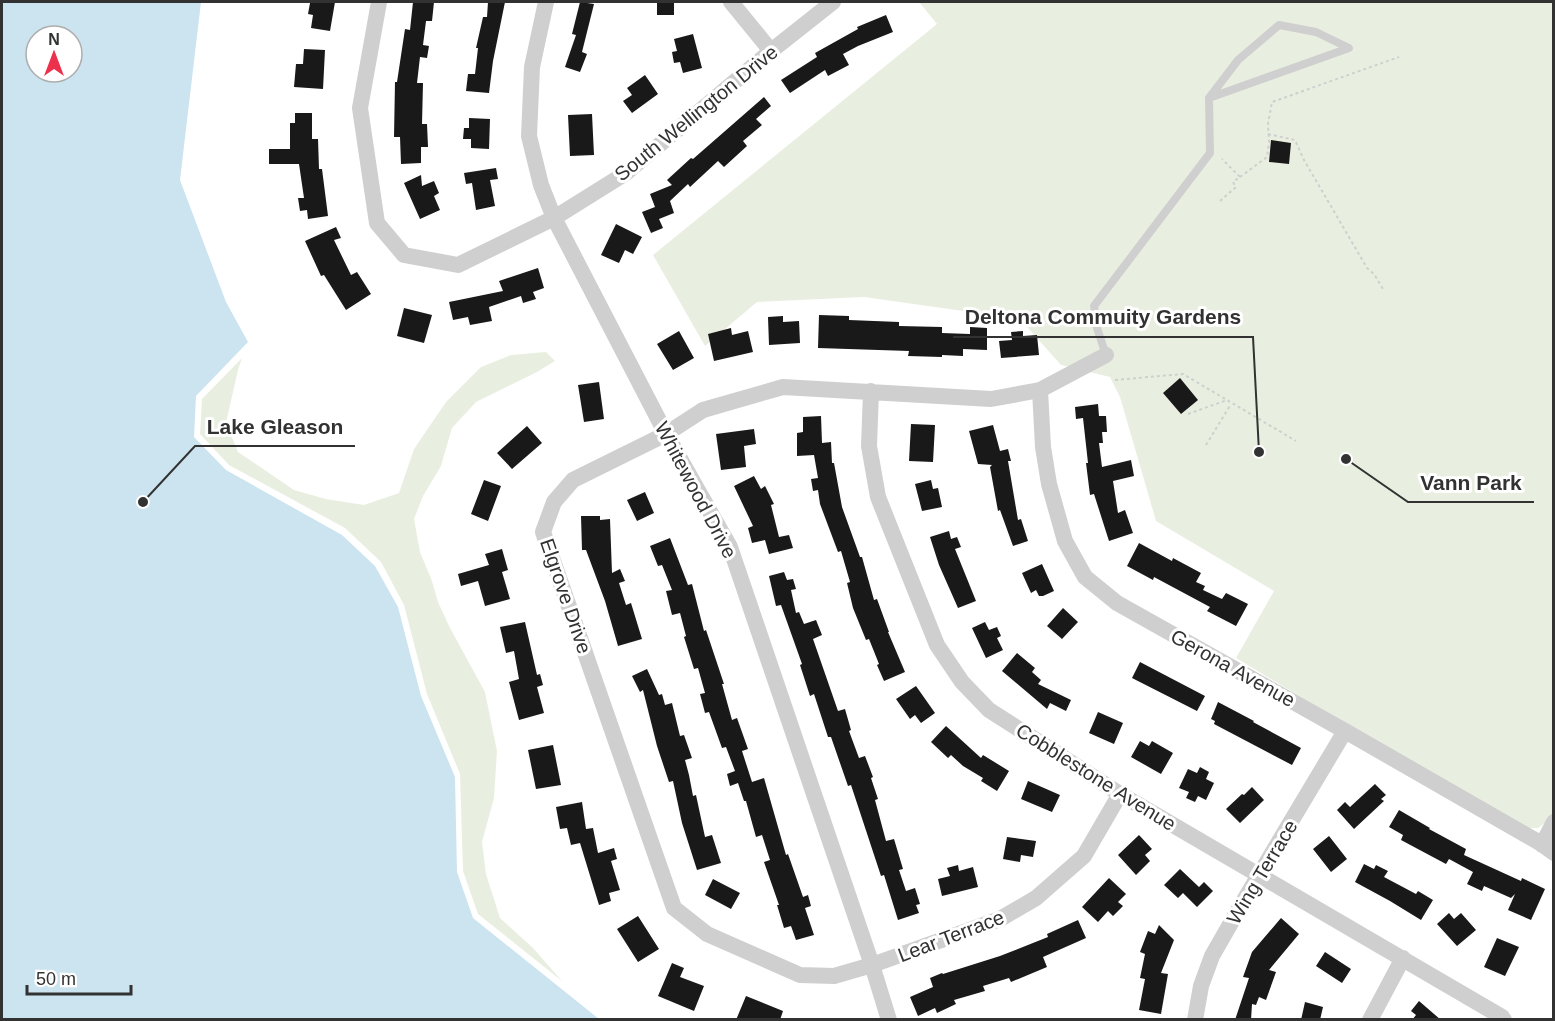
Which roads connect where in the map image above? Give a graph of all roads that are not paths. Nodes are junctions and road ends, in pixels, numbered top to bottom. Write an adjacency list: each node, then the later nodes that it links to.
1 (379, 2): 7 (street, South Wellington Drive)
2 (546, 2): 7 (street, Whitewood Drive)
3 (731, 2): 5 (street)
4 (833, 2): 5 (street, South Wellington Drive)
5 (771, 51): 7 (street, South Wellington Drive)
6 (1209, 98): 6 (lane); 8 (lane)
7 (554, 218): 11 (street, Whitewood Drive)
8 (1106, 355): 9 (street, Elgrove Drive)
9 (1040, 390): 10 (street, Elgrove Drive); 12 (street, Gerona Avenue)
10 (871, 391): 11 (street, Elgrove Drive); 13 (street, Cobblestone Avenue)
11 (666, 434): 18 (street, Whitewood Drive); 18 (street, Elgrove Drive)
12 (1346, 731): 15 (street, Gerona Avenue); 16 (street, Wing Terrace)
13 (1120, 794): 16 (street, Cobblestone Avenue); 18 (street, Lear Terrace)
14 (1554, 822): 15 (street)
15 (1548, 849)
16 (1260, 875): 17 (street, Cobblestone Avenue); 20 (street, Wing Terrace)
17 (1403, 958): 21 (street); 22 (street, Cobblestone Avenue)
18 (872, 965): 19 (street, Whitewood Drive)
19 (889, 1020)
20 (1195, 1020)
21 (1370, 1020)
22 (1504, 1020)

